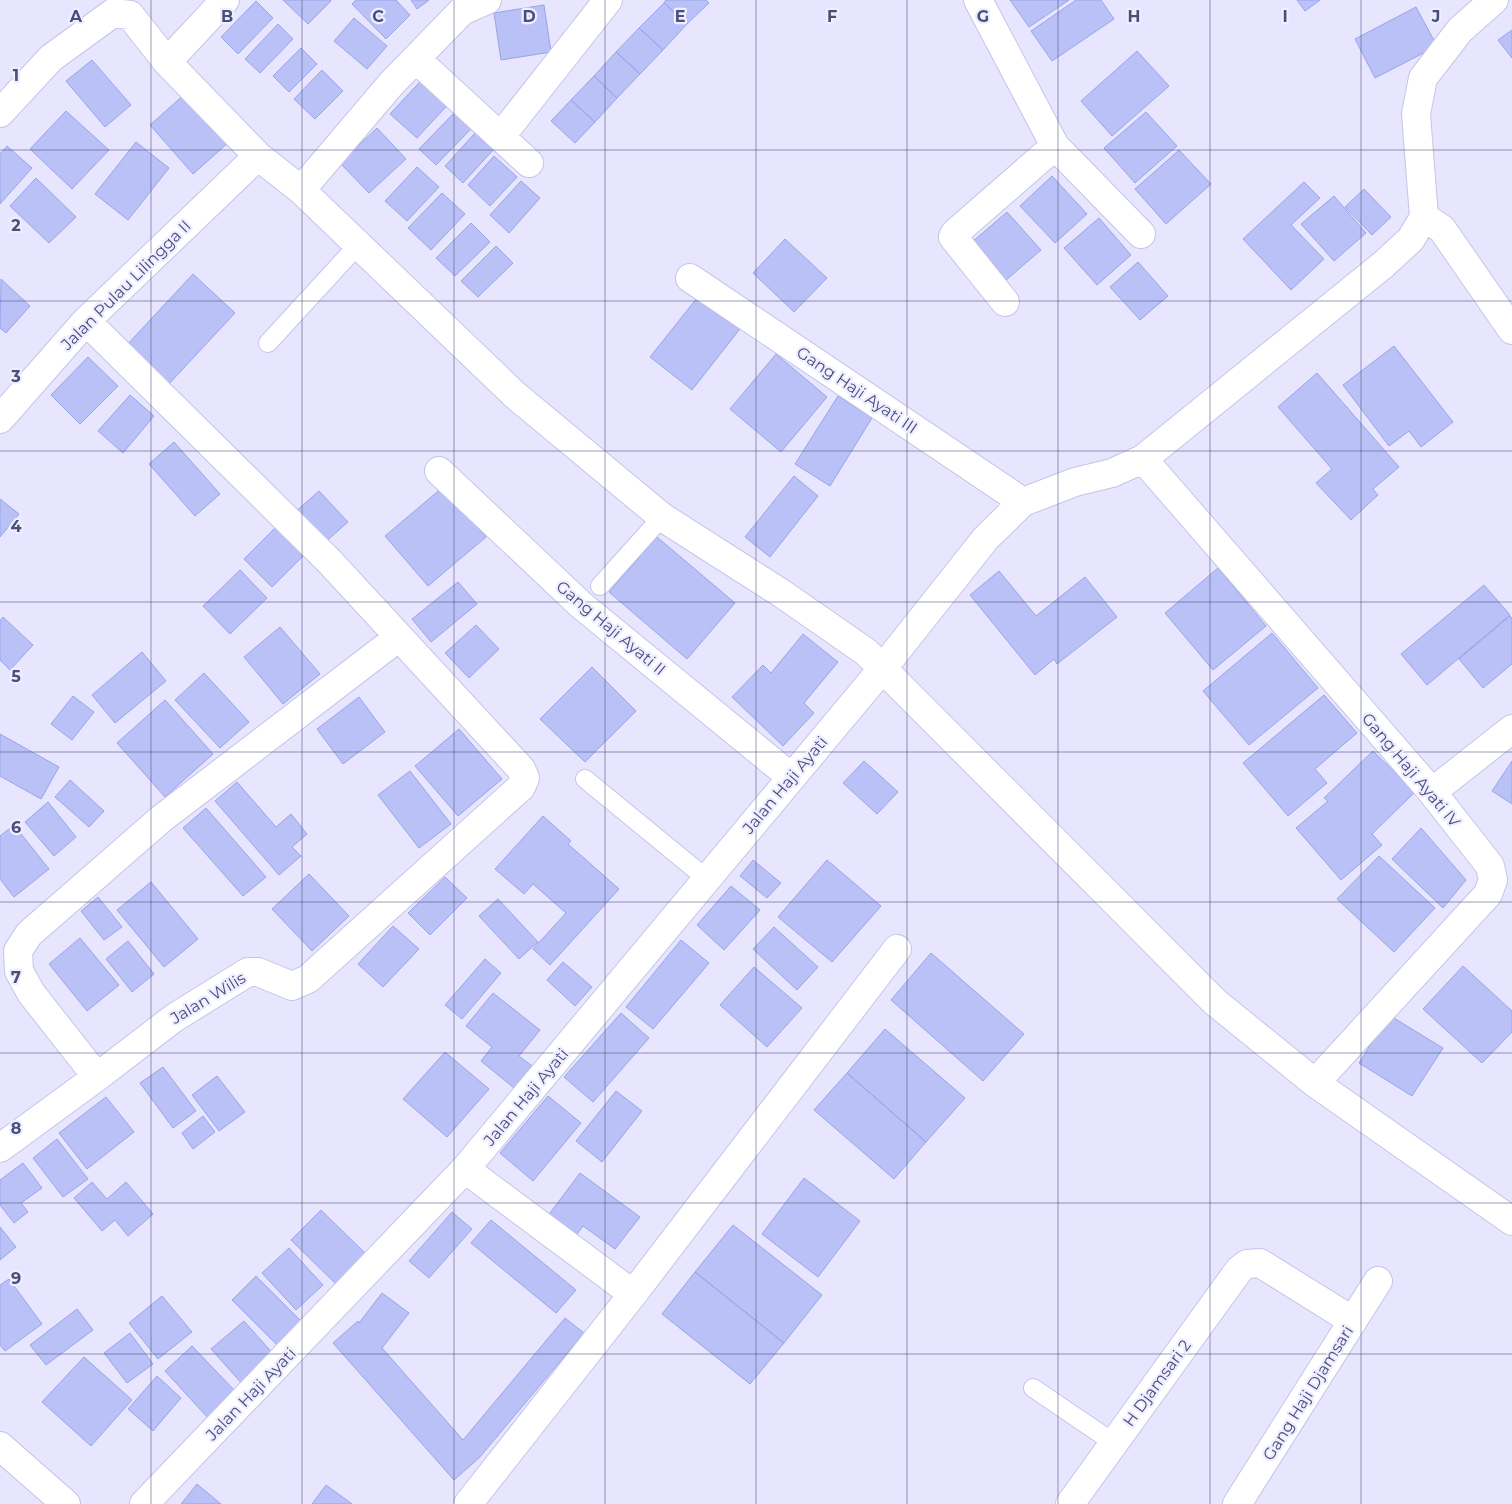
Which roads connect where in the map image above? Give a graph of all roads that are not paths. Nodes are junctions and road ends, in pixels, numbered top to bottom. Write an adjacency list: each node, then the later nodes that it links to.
1 (225, 0): 7 (street)
2 (487, 0): 6 (street)
3 (608, 0): 9 (street)
4 (978, 0): 10 (street)
5 (1483, 4): 14 (street)
6 (416, 59): 9 (street); 13 (street)
7 (167, 62): 8 (street); 11 (street)
8 (0, 113)
9 (501, 136): 12 (street)
10 (1055, 146): 15 (street); 18 (street)
11 (258, 156): 13 (street); 19 (street, Jalan Pulau Lilingga II)
12 (528, 163)
13 (302, 190): 16 (street)
14 (1424, 217): 20 (street); 23 (street)
15 (1141, 234)
16 (358, 245): 21 (lane); 26 (street)
17 (690, 278): 25 (street, Gang Haji Ayati III)
18 (1005, 302)
19 (86, 321): 22 (street, Jalan Pulau Lilingga II); 28 (street)
20 (1512, 330)
21 (268, 343)
22 (0, 419)
23 (1143, 459): 25 (street); 33 (street, Gang Haji Ayati IV)
24 (439, 471): 31 (street, Gang Haji Ayati II)
25 (1023, 502): 29 (street, Jalan Haji Ayati)
26 (662, 517): 27 (lane); 29 (street)
27 (600, 586)
28 (399, 637): 35 (street); 37 (street, Jalan Wilis)
29 (883, 668): 31 (street, Jalan Haji Ayati); 38 (street)
30 (1512, 729): 33 (street)
31 (791, 777): 34 (street, Jalan Haji Ayati)
32 (585, 779): 34 (lane)
33 (1432, 792): 38 (street, Gang Haji Ayati IV)
34 (707, 879): 40 (street, Jalan Haji Ayati)
35 (9, 949): 37 (street)
36 (897, 950): 43 (street)
37 (97, 1077): 39 (street, Jalan Wilis)
38 (1315, 1083): 41 (street)
39 (0, 1148)
40 (465, 1169): 43 (street); 49 (street, Jalan Haji Ayati)
41 (1512, 1221)
42 (1378, 1281): 44 (street, Gang Haji Djamsari)
43 (633, 1294): 50 (street)
44 (1353, 1321): 46 (street, H Djamsari 2); 52 (street, Gang Haji Djamsari)
45 (1033, 1388): 46 (lane)
46 (1114, 1442): 51 (street, H Djamsari 2)
47 (0, 1446): 48 (street)
48 (66, 1504)
49 (144, 1504)
50 (468, 1504)
51 (1070, 1504)
52 (1237, 1504)

